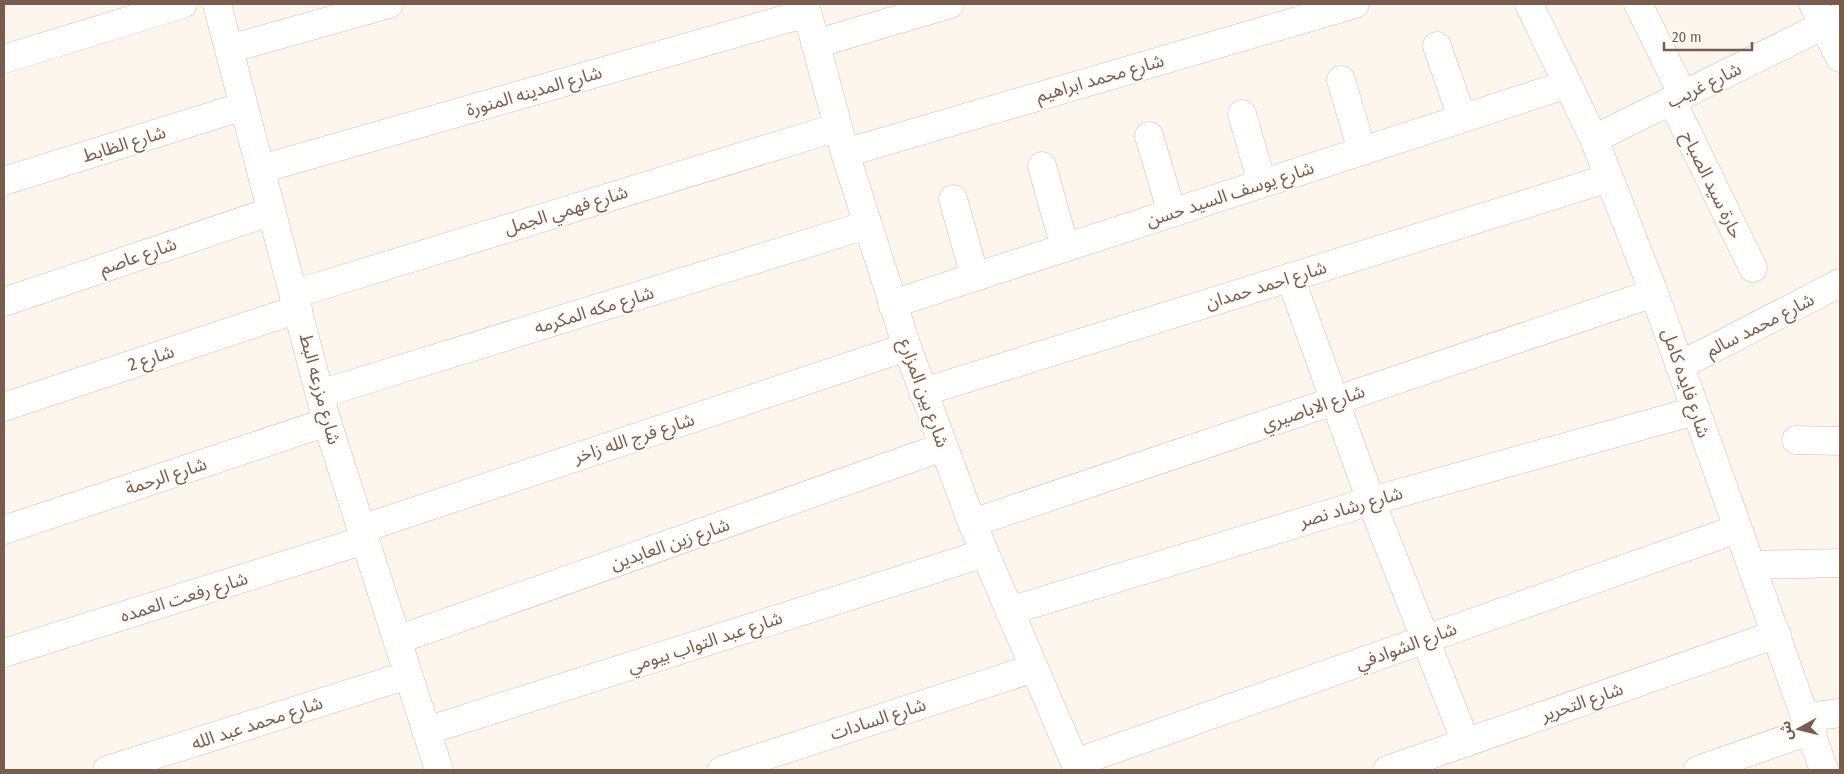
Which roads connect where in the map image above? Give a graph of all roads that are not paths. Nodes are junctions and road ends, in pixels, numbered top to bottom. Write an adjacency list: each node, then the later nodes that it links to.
1 (183, 4): 14 (street)
2 (217, 4): 12 (street, شارع مزرعه البط)
3 (389, 4): 12 (street)
4 (950, 4): 10 (street)
5 (1355, 4): 25 (street, شارع محمد ابراهيم)
6 (1529, 4): 16 (street, شارع فايده كامل)
7 (1638, 4): 17 (street, حارة سيد الصباح)
8 (806, 8): 10 (street, شارع بين المزارع); 27 (street, شارع المدينه المنورة)
9 (1825, 15): 13 (street); 17 (street, شارع غريب)
10 (815, 44): 21 (street, شارع بين المزارع)
11 (1437, 46): 20 (street)
12 (229, 49): 18 (street, شارع مزرعه البط)
13 (1840, 58)
14 (4, 59)
15 (1341, 80): 24 (street)
16 (1568, 84): 20 (street, شارع يوسف السيد حسن); 23 (street, شارع فايده كامل)
17 (1677, 98): 23 (street, شارع غريب); 36 (street, حارة سيد الصباح)
18 (244, 106): 27 (street, شارع مزرعه البط); 29 (street, شارع الظابط)
19 (1242, 114): 30 (street)
20 (1462, 118): 24 (street, شارع يوسف السيد حسن)
21 (838, 127): 25 (street, شارع بين المزارع); 42 (street, شارع فهمي الجمل)
22 (1149, 136): 33 (street)
23 (1594, 139): 28 (street, شارع فايده كامل)
24 (1362, 151): 30 (street, شارع يوسف السيد حسن)
25 (845, 153): 34 (street, شارع بين المزارع)
26 (1042, 166): 35 (street)
27 (261, 169): 32 (street, شارع مزرعه البط)
28 (1609, 178): 38 (street, شارع احمد حمدان); 40 (street, شارع فايده كامل)
29 (4, 181)
30 (1262, 183): 33 (street, شارع يوسف السيد حسن)
31 (953, 199): 37 (street)
32 (272, 211): 41 (street, شارع عاصم); 42 (street, شارع مزرعه البط)
33 (1172, 213): 35 (street, شارع يوسف السيد حسن)
34 (867, 225): 43 (street, شارع بين المزارع); 47 (street, شارع مكه المكرمه)
35 (1065, 248): 37 (street, شارع يوسف السيد حسن)
36 (1753, 268)
37 (975, 277): 43 (street, شارع يوسف السيد حسن)
38 (1290, 277): 46 (street, شارع احمد حمدان); 48 (street)
39 (1840, 283): 45 (street, شارع محمد سالم)
40 (1654, 293): 45 (street, شارع فايده كامل); 48 (street, شارع الاباصيري)
41 (4, 302)
42 (296, 302): 47 (street, شارع مزرعه البط); 49 (street, شارع 2)
43 (892, 304): 44 (street, شارع بين المزارع)
44 (907, 347): 46 (street, شارع بين المزارع); 59 (street, شارع فرج الله زاخر)
45 (1680, 366): 50 (street, شارع فايده كامل)
46 (923, 392): 54 (street, شارع بين المزارع)
47 (320, 394): 51 (street, شارع مزرعه البط)
48 (1336, 400): 55 (street); 56 (street, شارع الاباصيري)
49 (4, 408)
50 (1695, 411): 55 (street, شارع رشاد نصر); 57 (street, شارع فايده كامل)
51 (328, 422): 58 (street, شارع الرحمة); 59 (street, شارع مزرعه البط)
52 (1796, 440): 53 (street)
53 (1840, 441)
54 (943, 447): 56 (street, شارع بين المزارع); 66 (street, شارع زين العابدين)
55 (1371, 501): 63 (street, شارع رشاد نصر); 65 (street)
56 (972, 523): 60 (street, شارع بين المزارع)
57 (1737, 529): 62 (street, شارع فايده كامل); 65 (street, شارع الشوادفي)
58 (4, 530)
59 (363, 534): 66 (street, شارع مزرعه البط); 67 (street, شارع رفعت العمده)
60 (985, 554): 63 (street, شارع بين المزارع); 72 (street, شارع عبد التواب بيومي)
61 (1840, 563): 62 (street)
62 (1751, 566): 64 (street, شارع فايده كامل)
63 (1009, 611): 68 (street, شارع بين المزارع)
64 (1778, 634): 71 (street, شارع فايده كامل); 73 (street, شارع التحرير)
65 (1427, 639): 73 (street); 74 (street, شارع الشوادفي)
66 (397, 640): 69 (street, شارع مزرعه البط)
67 (4, 653)
68 (1034, 668): 74 (street, شارع بين المزارع); 77 (street, شارع السادات)
69 (408, 675): 72 (street, شارع مزرعه البط); 75 (street, شارع محمد عبد الله)
70 (1840, 713): 71 (street)
71 (1809, 723): 79 (street); 80 (street, شارع فايده كامل)
72 (426, 731): 76 (street, شارع مزرعه البط)
73 (1466, 742): 78 (street, شارع التحرير)
74 (1076, 767)
75 (107, 770)
76 (439, 770)
77 (722, 770)
78 (1387, 770)
79 (1698, 770)
80 (1824, 770)

